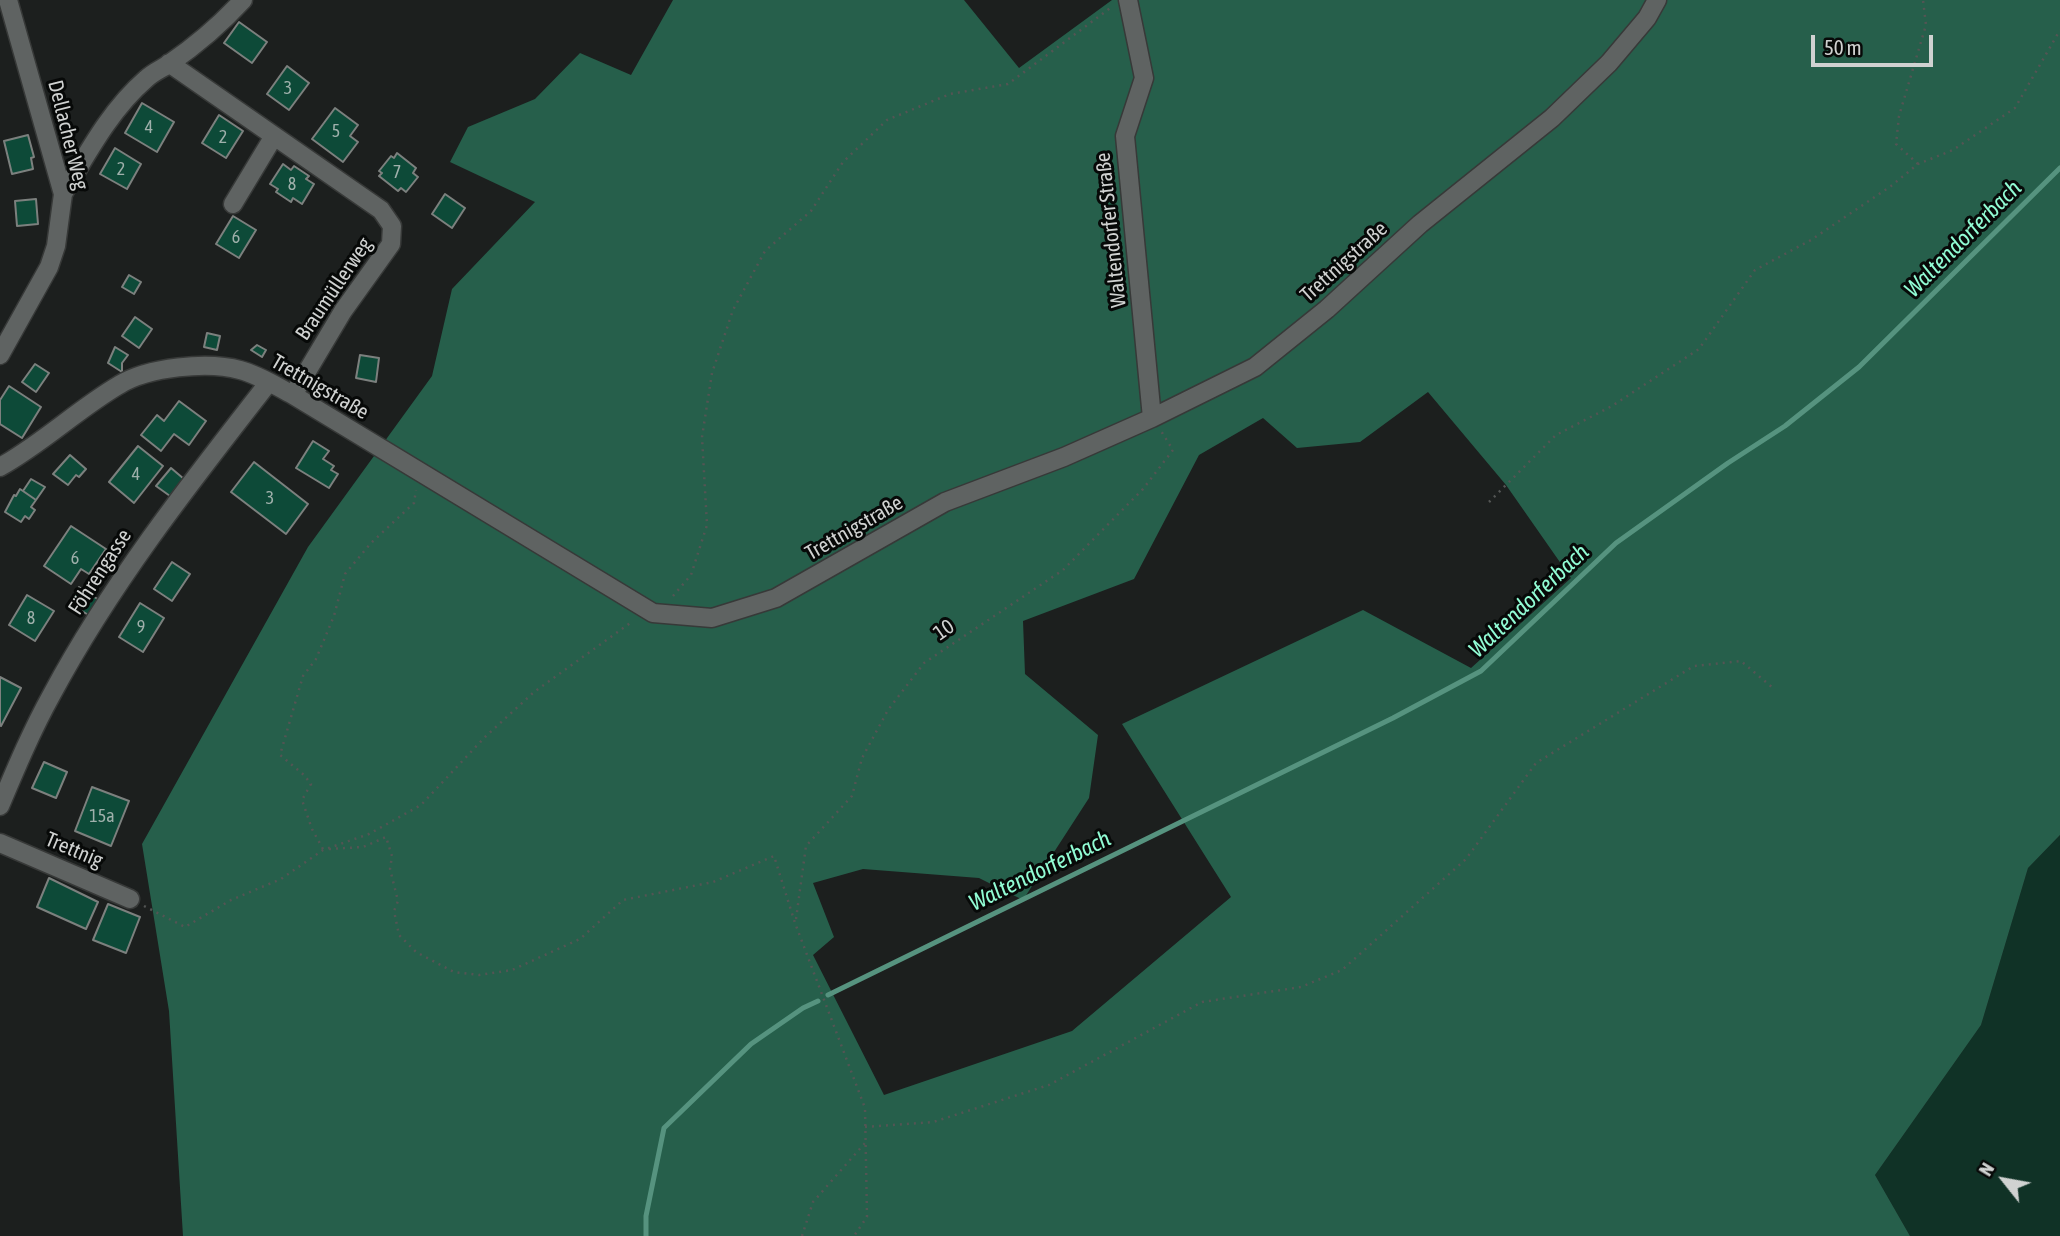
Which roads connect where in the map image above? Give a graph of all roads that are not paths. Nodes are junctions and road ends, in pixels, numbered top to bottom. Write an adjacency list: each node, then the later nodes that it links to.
1 (8, 0): 7 (street, Dellacher Weg)
2 (243, 0): 5 (street)
3 (1128, 0): 12 (street, Waltendorfer Straße)
4 (1657, 0): 12 (street, Trettnigstraße)
5 (169, 64): 6 (street, Braumüllerweg); 7 (street)
6 (274, 136): 8 (street); 11 (street, Braumüllerweg)
7 (64, 194): 9 (street, Dellacher Weg)
8 (233, 204)
9 (0, 355)
10 (269, 382): 11 (street, Trettnigstraße); 13 (street, Trettnigstraße); 14 (street, Föhrengasse)
11 (293, 395): 12 (street, Trettnigstraße)
12 (1152, 418)
13 (0, 467)
14 (0, 806)
15 (0, 844): 16 (street, Trettnig)
16 (130, 899)

